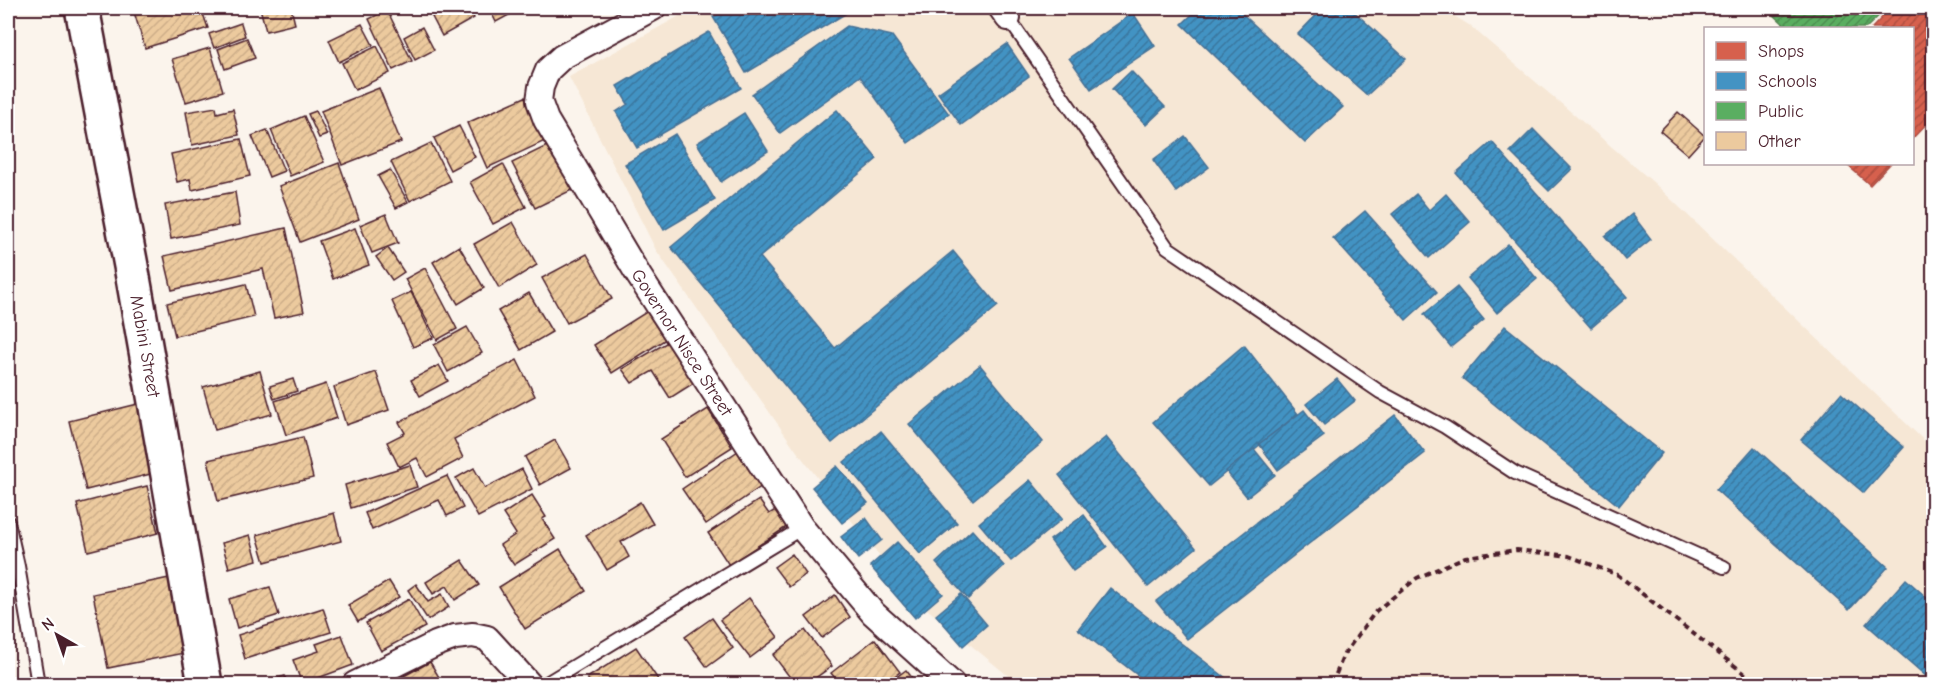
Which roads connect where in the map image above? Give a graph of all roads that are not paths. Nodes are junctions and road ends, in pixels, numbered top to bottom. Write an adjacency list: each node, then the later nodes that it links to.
1 (82, 8): 8 (main road, Mabini Street)
2 (653, 8): 5 (street, Governor Nisce Street)
3 (1004, 13): 6 (lane)
4 (8, 522): 7 (lane)
5 (802, 528): 11 (lane); 12 (street, Governor Nisce Street)
6 (1724, 567)
7 (38, 684)
8 (206, 684)
9 (354, 684): 10 (street)
10 (529, 684)
11 (545, 684)
12 (952, 684)

